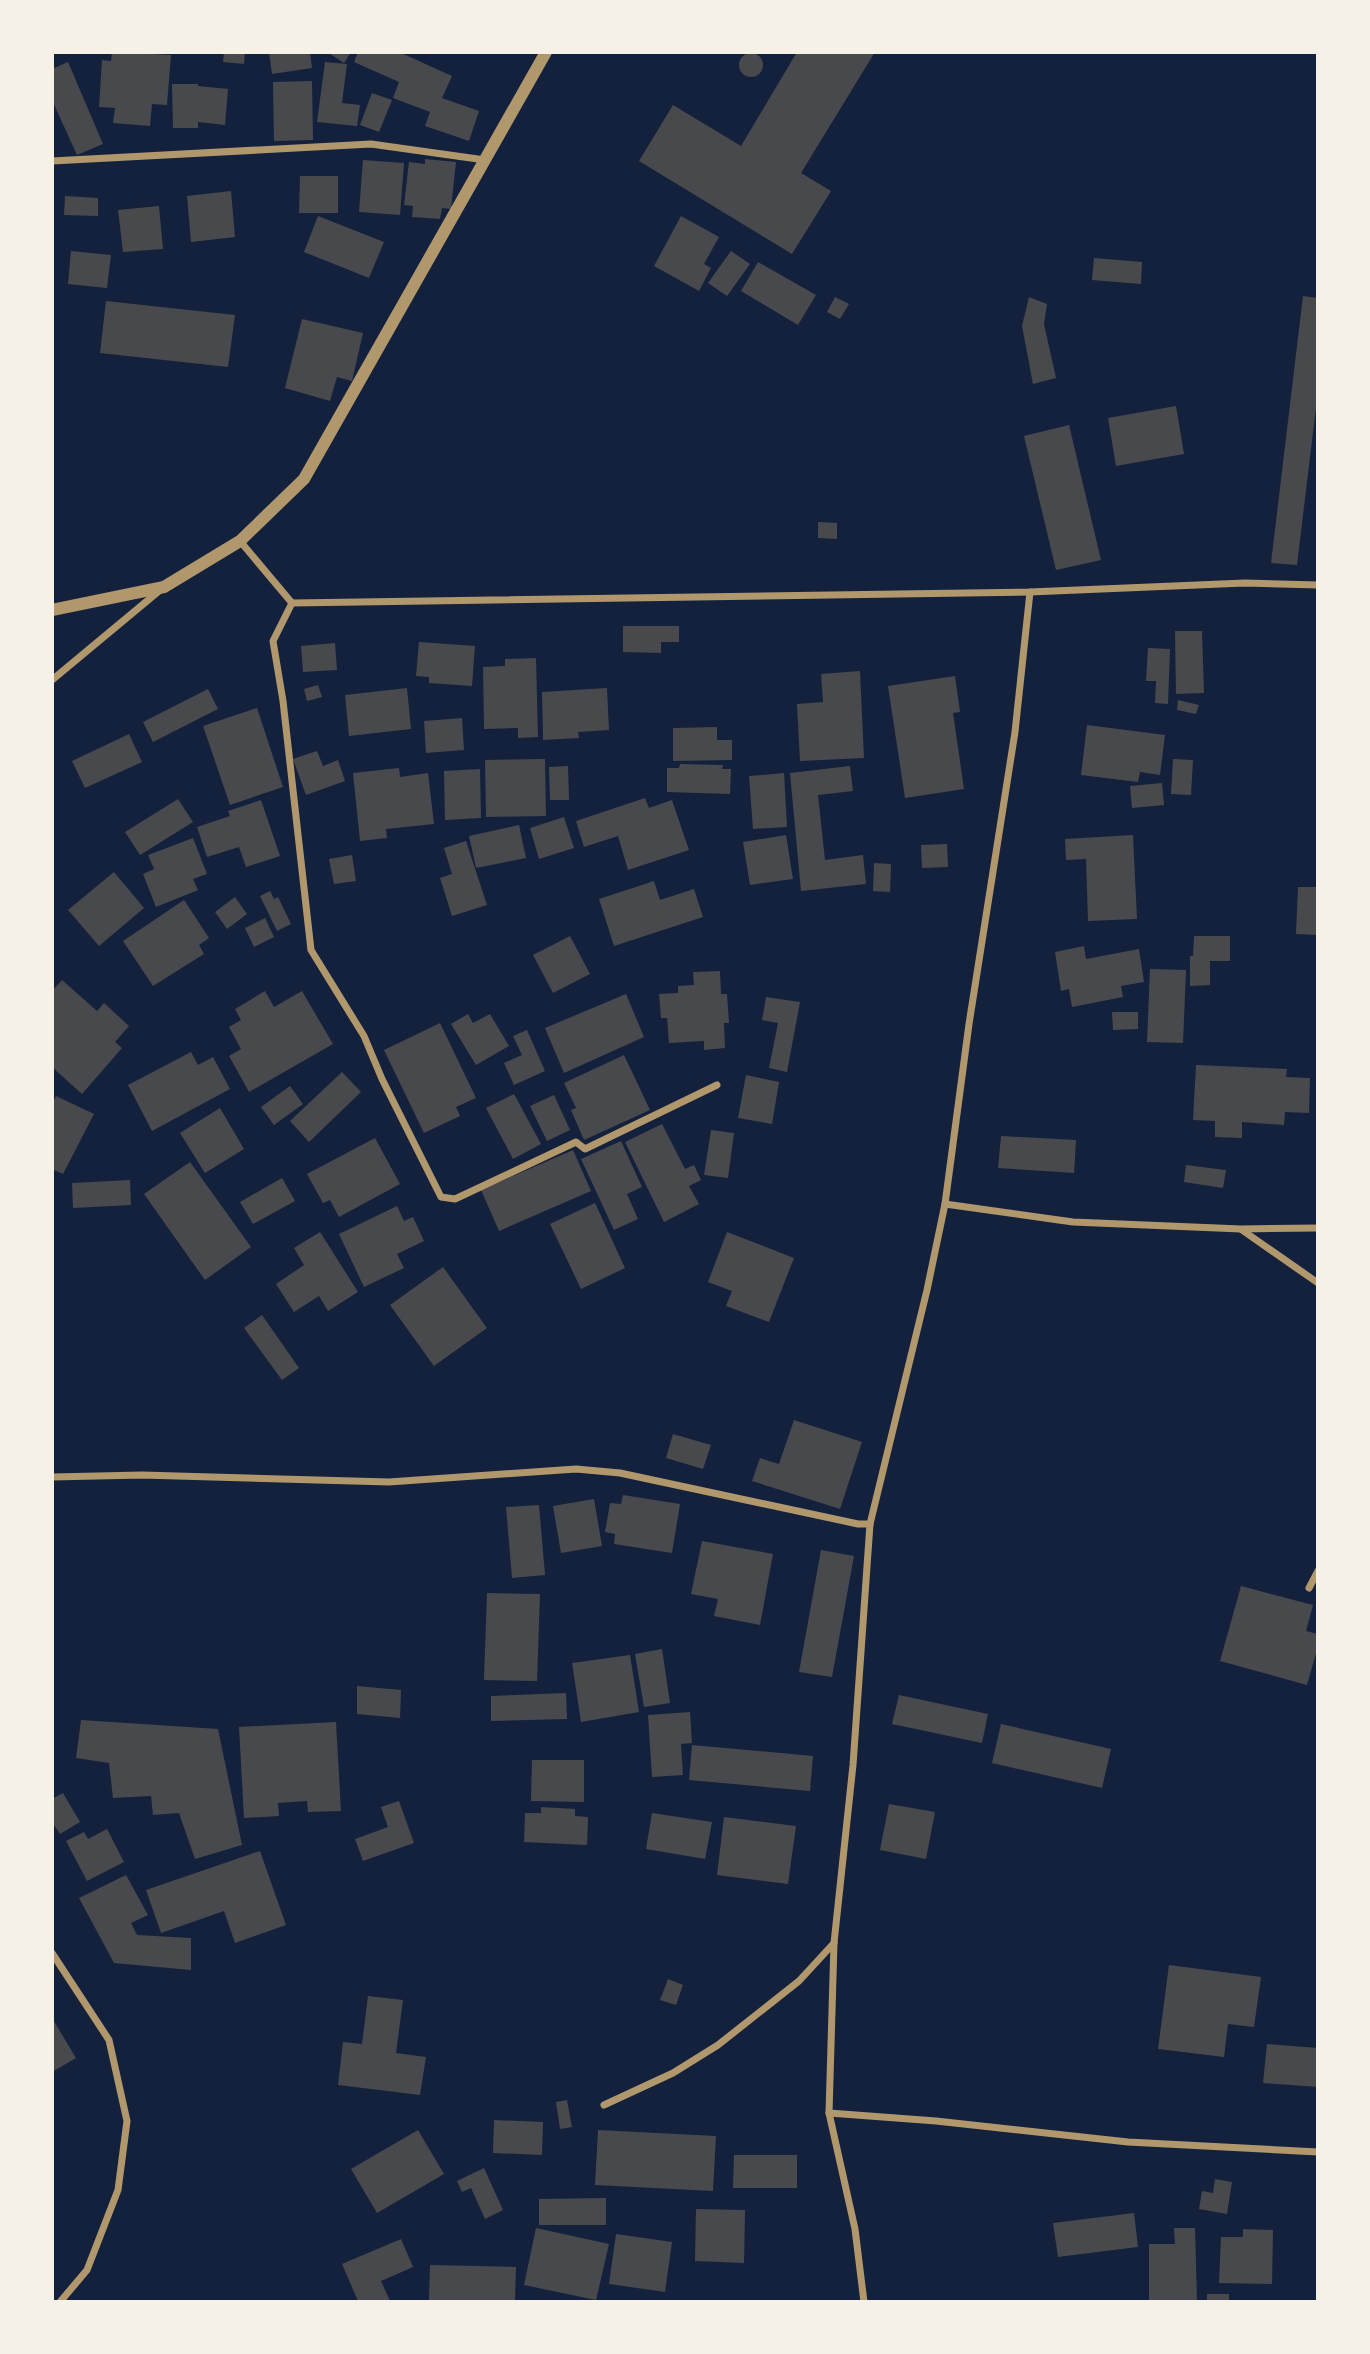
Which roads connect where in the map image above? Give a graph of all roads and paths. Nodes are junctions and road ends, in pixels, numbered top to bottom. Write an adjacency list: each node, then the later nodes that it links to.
1 (546, 52): 2 (street)
2 (485, 160): 3 (street); 4 (street)
3 (52, 161)
4 (240, 541): 6 (street); 8 (street)
5 (1318, 585): 7 (street)
6 (164, 587): 9 (street); 10 (street)
7 (1030, 592): 8 (street); 12 (street)
8 (292, 603): 11 (street)
9 (52, 610)
10 (52, 680)
11 (717, 1085)
12 (945, 1204): 14 (street); 17 (street)
13 (1318, 1228): 14 (street)
14 (1241, 1229): 15 (street)
15 (1318, 1283)
16 (52, 1477): 17 (street)
17 (870, 1524): 20 (street)
18 (1318, 1571): 19 (street)
19 (1308, 1588)
20 (834, 1943): 22 (street); 23 (street)
21 (52, 1953): 25 (street)
22 (604, 2105)
23 (829, 2113): 24 (street); 26 (street)
24 (1318, 2152)
25 (60, 2301)
26 (864, 2301)

